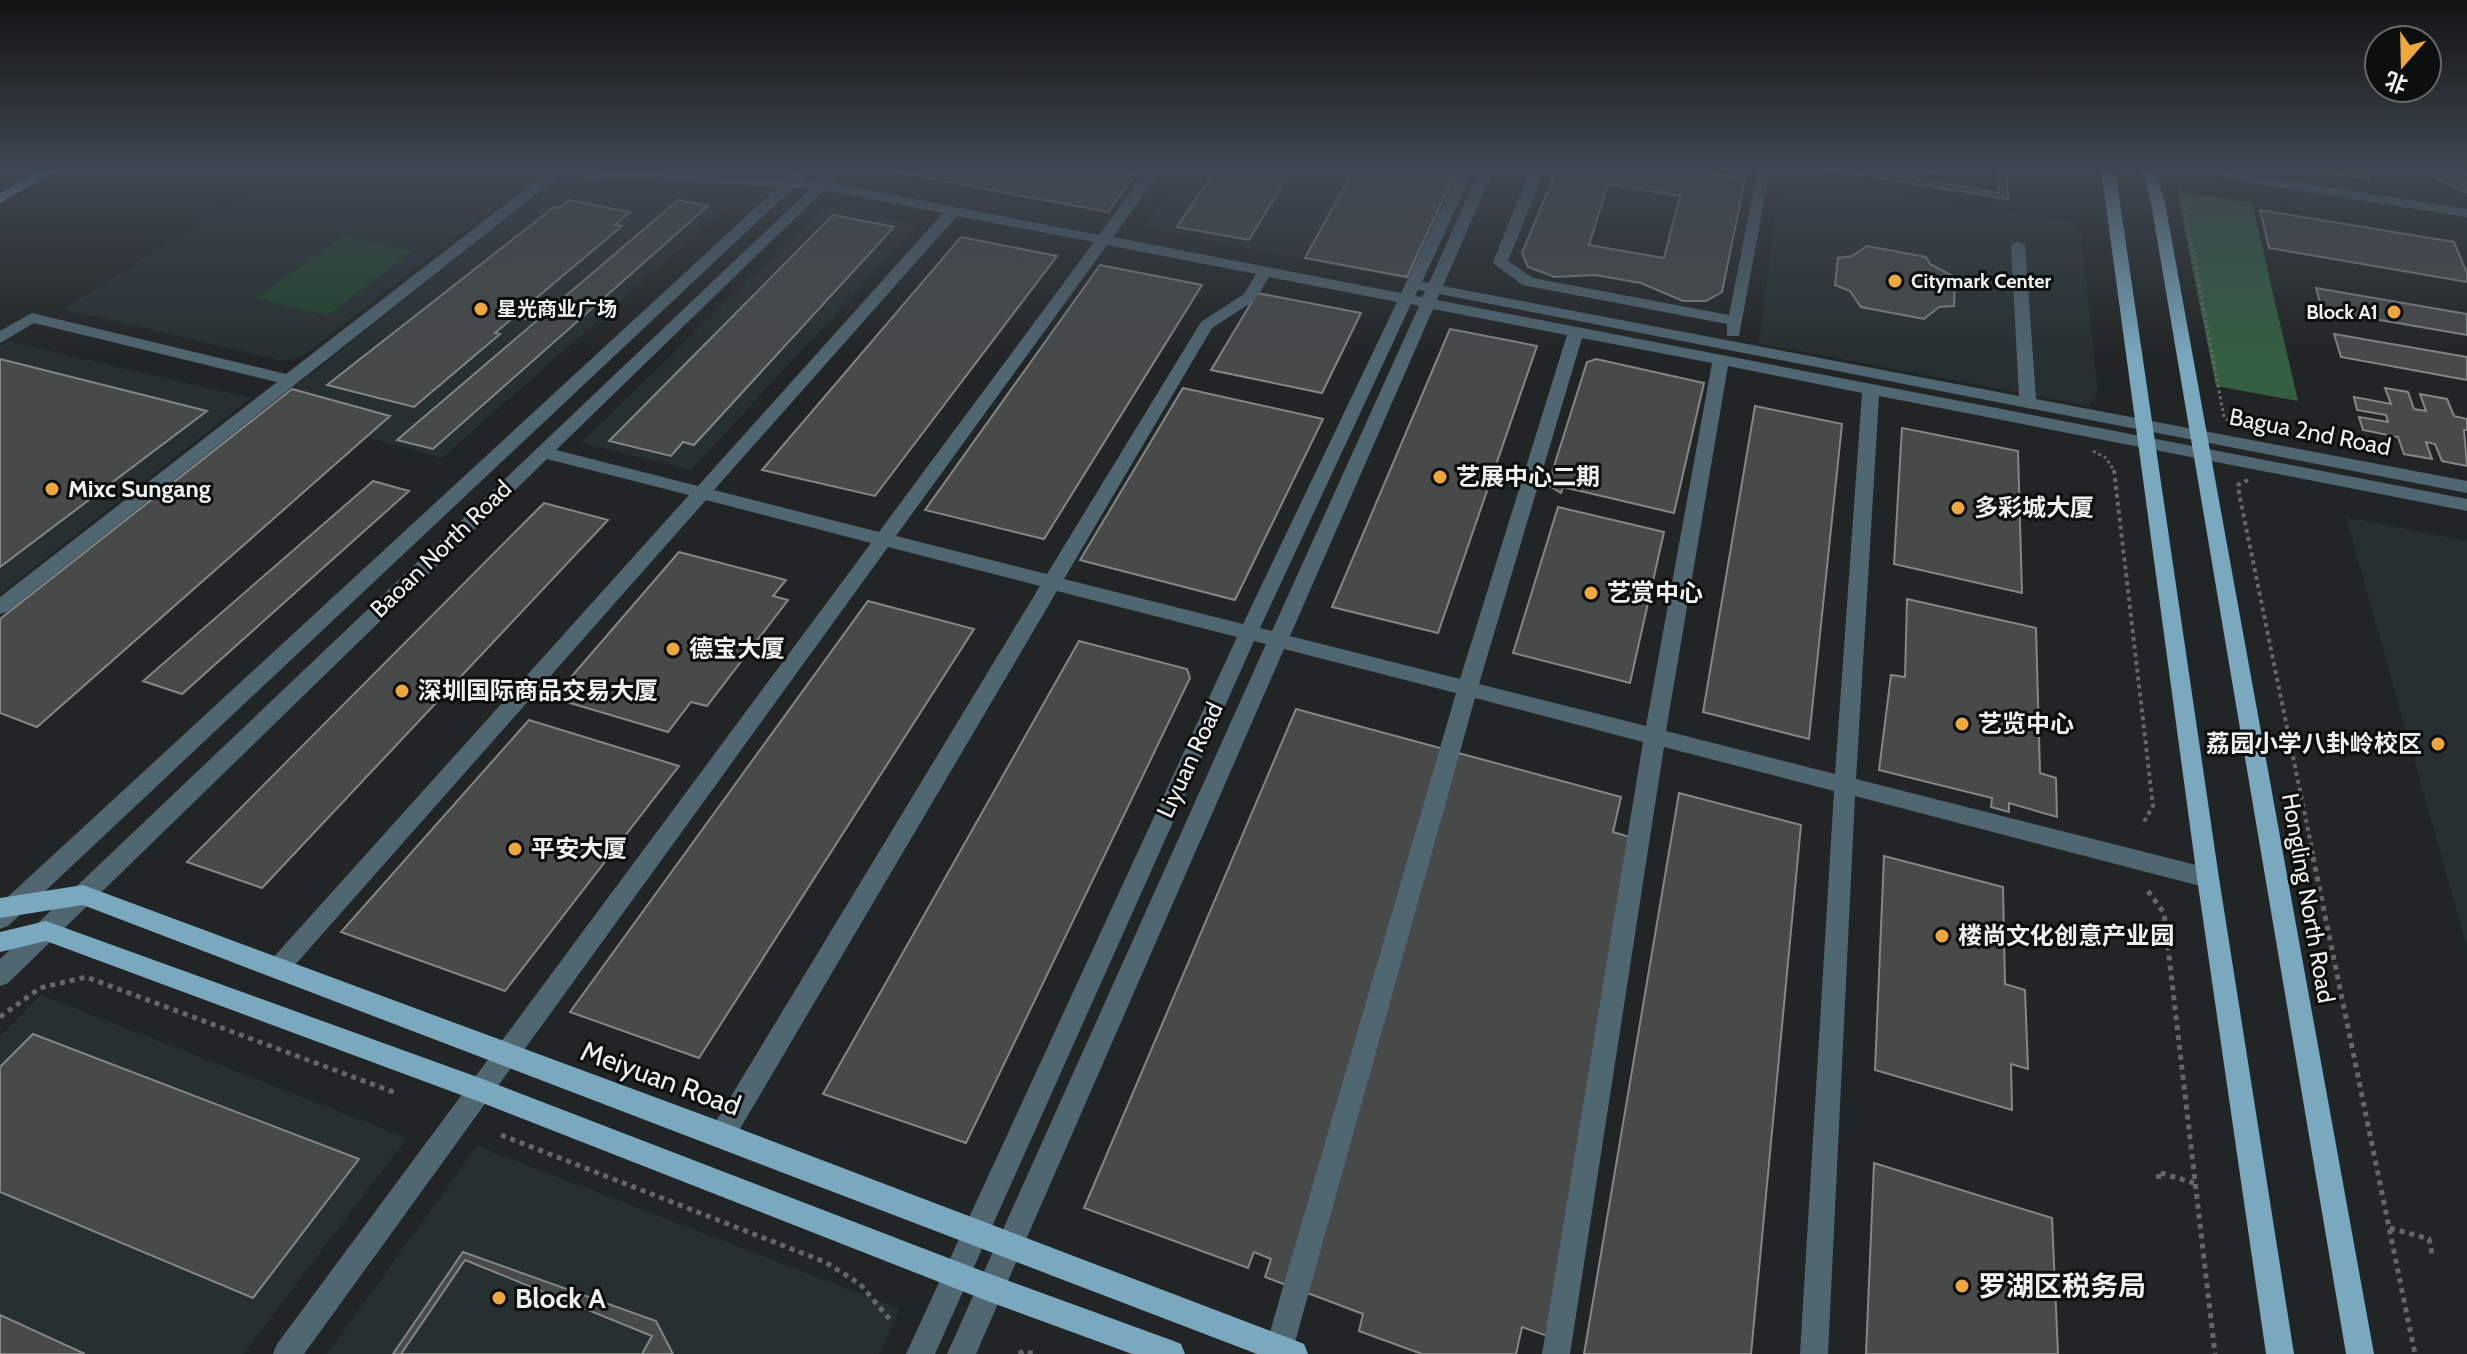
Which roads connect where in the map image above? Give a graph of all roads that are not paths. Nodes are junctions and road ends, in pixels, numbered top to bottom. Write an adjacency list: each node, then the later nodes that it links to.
1 (478, 232): 22 (street)
2 (732, 232): 41 (street, Baoan North Road)
3 (773, 232): 27 (street, Baoan North Road)
4 (934, 232): 29 (street)
5 (1096, 232): 13 (street)
6 (1099, 232): 13 (street)
7 (1436, 232): 16 (street, Liyuan Road)
8 (1458, 232): 17 (street, Liyuan Road)
9 (1512, 232): 18 (street)
10 (1752, 232): 18 (street)
11 (2117, 232): 25 (main road)
12 (2163, 232): 26 (main road, Hongling North Road)
13 (1108, 234): 15 (street); 16 (street); 31 (street)
14 (2018, 245): 24 (street)
15 (1265, 271): 16 (street); 32 (street)
16 (1407, 291): 17 (street); 34 (street, Liyuan Road)
17 (1430, 295): 19 (street); 21 (street); 35 (street, Liyuan Road)
18 (1735, 321): 21 (street)
19 (1576, 331): 21 (street); 36 (street)
20 (0, 338): 22 (street)
21 (1726, 353): 23 (street); 24 (street); 37 (street)
22 (290, 380): 33 (street)
23 (1871, 388): 25 (street); 38 (street)
24 (2028, 403): 25 (street)
25 (2145, 433): 26 (street, Bagua 2nd Road); 39 (main road)
26 (2199, 444): 28 (street, Bagua 2nd Road); 30 (street, Bagua 2nd Road); 61 (main road, Hongling North Road)
27 (542, 452): 29 (street); 40 (street, Baoan North Road)
28 (2467, 487)
29 (700, 492): 31 (street); 44 (street)
30 (2467, 505)
31 (883, 538): 32 (street); 46 (street)
32 (1055, 581): 34 (street); 48 (street)
33 (0, 607)
34 (1249, 632): 35 (street); 49 (street, Liyuan Road)
35 (1279, 640): 36 (street); 50 (street, Liyuan Road)
36 (1468, 687): 37 (street); 53 (street)
37 (1655, 735): 38 (street); 58 (street)
38 (1845, 784): 39 (street); 59 (street)
39 (2208, 878): 60 (main road)
40 (83, 895): 41 (main road, Meiyuan Road); 42 (street, Baoan North Road); 44 (main road, Meiyuan Road)
41 (5, 911)
42 (46, 931): 43 (main road); 45 (street, Baoan North Road); 47 (main road)
43 (0, 942)
44 (279, 967): 46 (main road, Meiyuan Road)
45 (0, 975)
46 (506, 1054): 47 (street); 48 (main road, Meiyuan Road)
47 (480, 1090): 51 (main road); 54 (street)
48 (722, 1135): 49 (main road, Meiyuan Road)
49 (974, 1231): 50 (main road, Meiyuan Road); 51 (street, Liyuan Road)
50 (1008, 1245): 52 (street, Liyuan Road); 53 (main road, Meiyuan Road)
51 (955, 1274): 52 (main road); 55 (street, Liyuan Road)
52 (990, 1288): 56 (street, Liyuan Road); 57 (main road)
53 (1286, 1351)
54 (287, 1354)
55 (920, 1354)
56 (961, 1354)
57 (1171, 1354)
58 (1556, 1354)
59 (1814, 1354)
60 (2280, 1354)
61 (2360, 1354)

